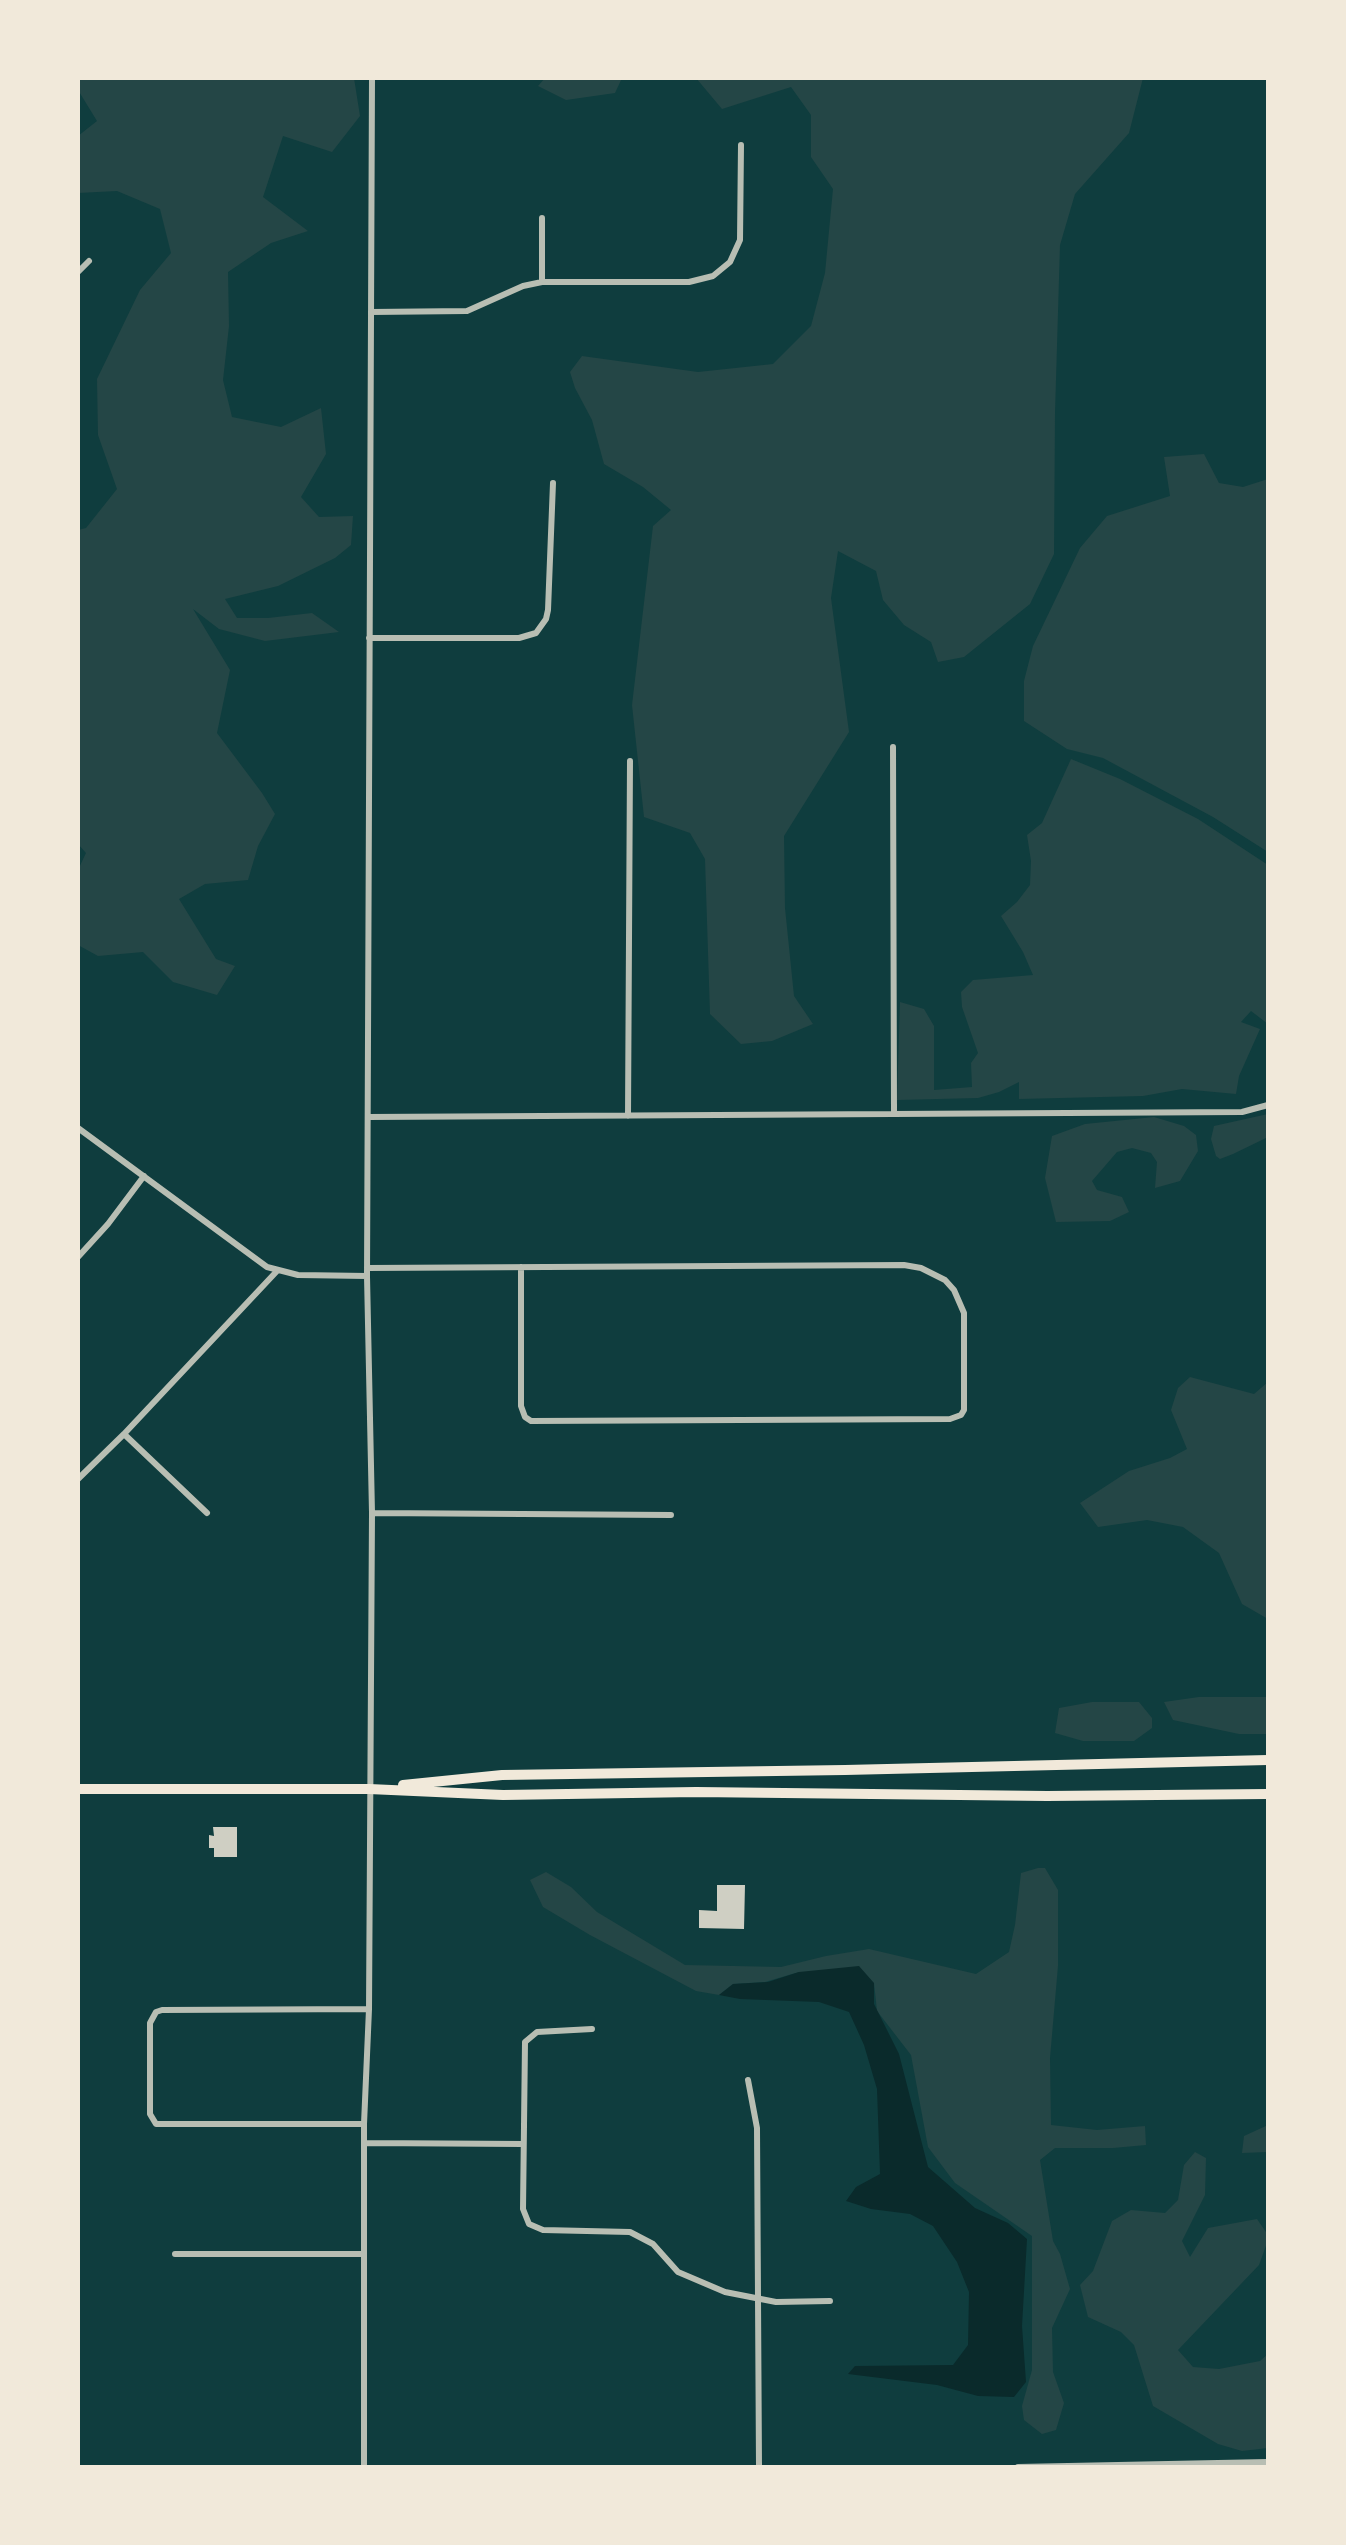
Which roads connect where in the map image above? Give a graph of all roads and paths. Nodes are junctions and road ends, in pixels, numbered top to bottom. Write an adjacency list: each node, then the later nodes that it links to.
1 (372, 78): 7 (street)
2 (741, 145): 6 (street)
3 (542, 218): 6 (street)
4 (89, 261): 5 (street)
5 (78, 272)
6 (542, 282): 7 (street)
7 (371, 312): 9 (street)
8 (553, 483): 9 (street)
9 (369, 638): 15 (street)
10 (893, 747): 13 (street)
11 (630, 761): 14 (street)
12 (1268, 1105): 13 (street)
13 (894, 1114): 14 (street)
14 (628, 1116): 15 (street)
15 (368, 1117): 21 (street)
16 (78, 1128): 17 (street)
17 (144, 1176): 18 (street); 20 (street)
18 (78, 1257)
19 (521, 1267): 19 (street); 21 (street)
20 (277, 1271): 21 (street); 22 (street)
21 (367, 1272): 25 (street)
22 (124, 1434): 23 (street); 24 (street)
23 (78, 1479)
24 (207, 1513)
25 (372, 1513): 26 (street); 29 (street)
26 (671, 1515)
27 (1268, 1760): 29 (main road)
28 (78, 1789): 29 (main road)
29 (369, 1789): 30 (main road); 31 (street)
30 (1268, 1794)
31 (369, 2009): 34 (street); 34 (street)
32 (592, 2029): 36 (street)
33 (748, 2080): 39 (street)
34 (364, 2124): 35 (street)
35 (364, 2143): 36 (street); 38 (street)
36 (523, 2144): 39 (street)
37 (175, 2254): 38 (street)
38 (364, 2254): 42 (street)
39 (756, 2299): 40 (street); 43 (street)
40 (830, 2301)
41 (1267, 2464): 44 (street)
42 (364, 2467)
43 (759, 2467)
44 (1018, 2467)

